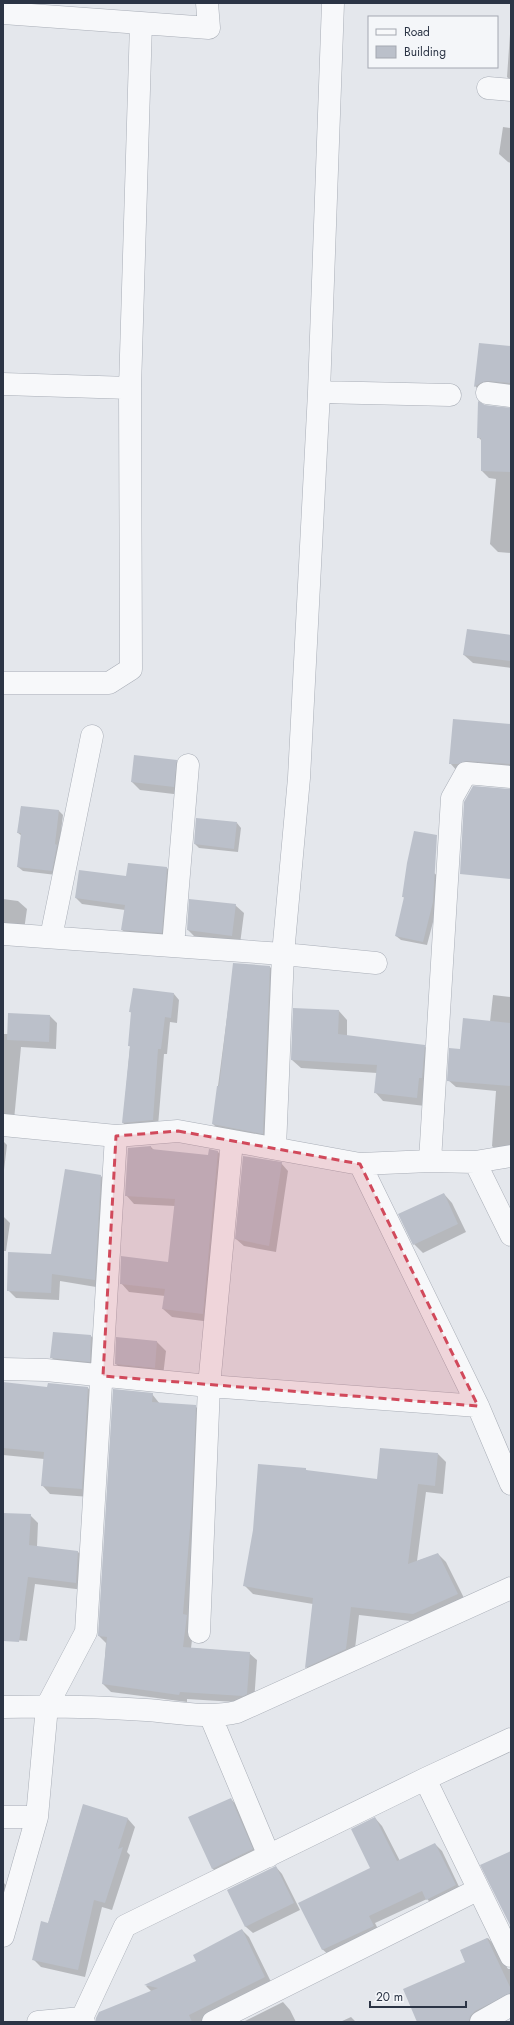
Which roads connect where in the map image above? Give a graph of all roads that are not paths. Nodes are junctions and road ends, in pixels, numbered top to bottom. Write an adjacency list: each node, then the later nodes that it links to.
1 (207, 3): 4 (street)
2 (333, 3): 9 (street)
3 (3, 13): 4 (street)
4 (141, 23): 8 (street)
5 (488, 88): 6 (street)
6 (511, 90)
7 (3, 384): 8 (street)
8 (130, 388): 13 (street)
9 (319, 392): 11 (street); 20 (street)
10 (487, 393): 12 (street)
11 (450, 395)
12 (511, 396)
13 (3, 683)
14 (92, 736): 18 (street)
15 (188, 765): 19 (street)
16 (511, 777): 27 (street)
17 (3, 934): 18 (street)
18 (51, 937): 19 (street)
19 (173, 946): 20 (street)
20 (283, 954): 21 (street); 25 (street)
21 (376, 963)
22 (3, 1125): 23 (street)
23 (116, 1136): 24 (street); 32 (street)
24 (232, 1141): 25 (street); 33 (street)
25 (276, 1148): 29 (street)
26 (511, 1156): 28 (street)
27 (430, 1161): 28 (street); 29 (street)
28 (475, 1162): 30 (street)
29 (360, 1164): 34 (street)
30 (511, 1235)
31 (3, 1369): 32 (street)
32 (103, 1376): 33 (street); 38 (street)
33 (209, 1386): 34 (street); 37 (street)
34 (478, 1406): 35 (street)
35 (511, 1484)
36 (511, 1588): 40 (street)
37 (199, 1632)
38 (47, 1706): 39 (street); 40 (street); 44 (street)
39 (3, 1707)
40 (210, 1715): 45 (street)
41 (511, 1739): 42 (street)
42 (425, 1779): 45 (street); 46 (street)
43 (3, 1817): 44 (street)
44 (37, 1817): 47 (street)
45 (269, 1856): 50 (street)
46 (477, 1890): 48 (street); 52 (street)
47 (3, 1935)
48 (511, 1956)
49 (511, 2006): 53 (street)
50 (83, 2020): 51 (street)
51 (38, 2022)
52 (213, 2022)
53 (481, 2022)

